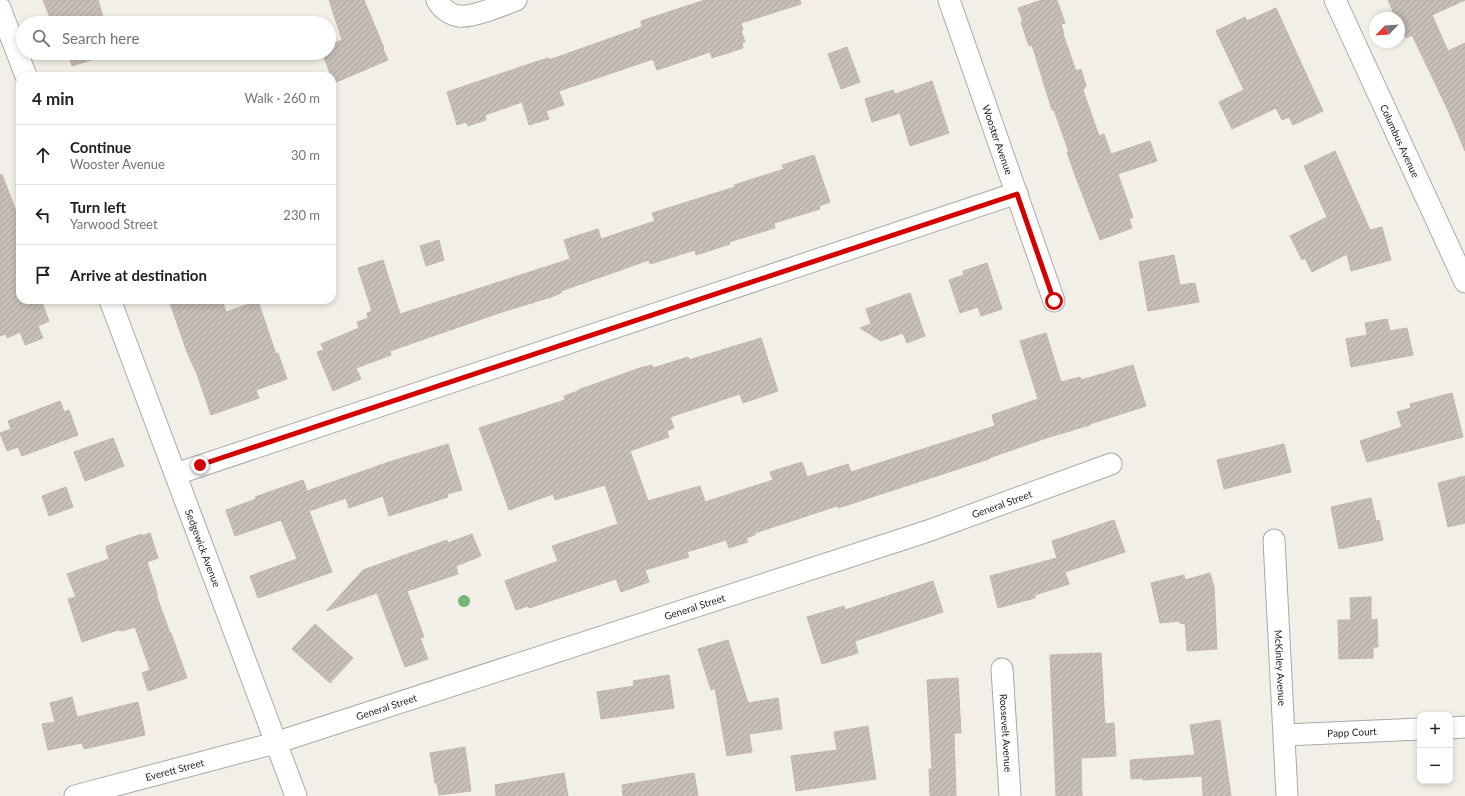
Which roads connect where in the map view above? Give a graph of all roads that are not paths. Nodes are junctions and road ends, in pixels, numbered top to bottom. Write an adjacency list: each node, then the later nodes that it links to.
1 (437, 0): 2 (street)
2 (516, 0)
3 (949, 0): 9 (street, Wooster Avenue)
4 (1336, 0): 10 (street, Columbus Avenue)
5 (0, 8): 6 (street)
6 (16, 50)
7 (20, 60): 8 (street)
8 (24, 72)
9 (1017, 194): 11 (street, Wooster Avenue); 14 (street)
10 (1465, 282)
11 (1054, 301)
12 (112, 304): 14 (street, Sedgewick Avenue)
13 (1111, 464): 21 (street, General Street)
14 (176, 474): 21 (street, Sedgewick Avenue)
15 (1274, 540): 20 (street, McKinley Avenue)
16 (1002, 669): 24 (street, Roosevelt Avenue)
17 (1465, 727): 18 (street)
18 (1453, 728)
19 (1417, 729): 20 (street, Papp Court)
20 (1285, 735): 25 (street, McKinley Avenue)
21 (275, 743): 22 (street, Everett Street); 23 (street, Sedgewick Avenue)
22 (75, 796)
23 (296, 796)
24 (1010, 796)
25 (1288, 796)

